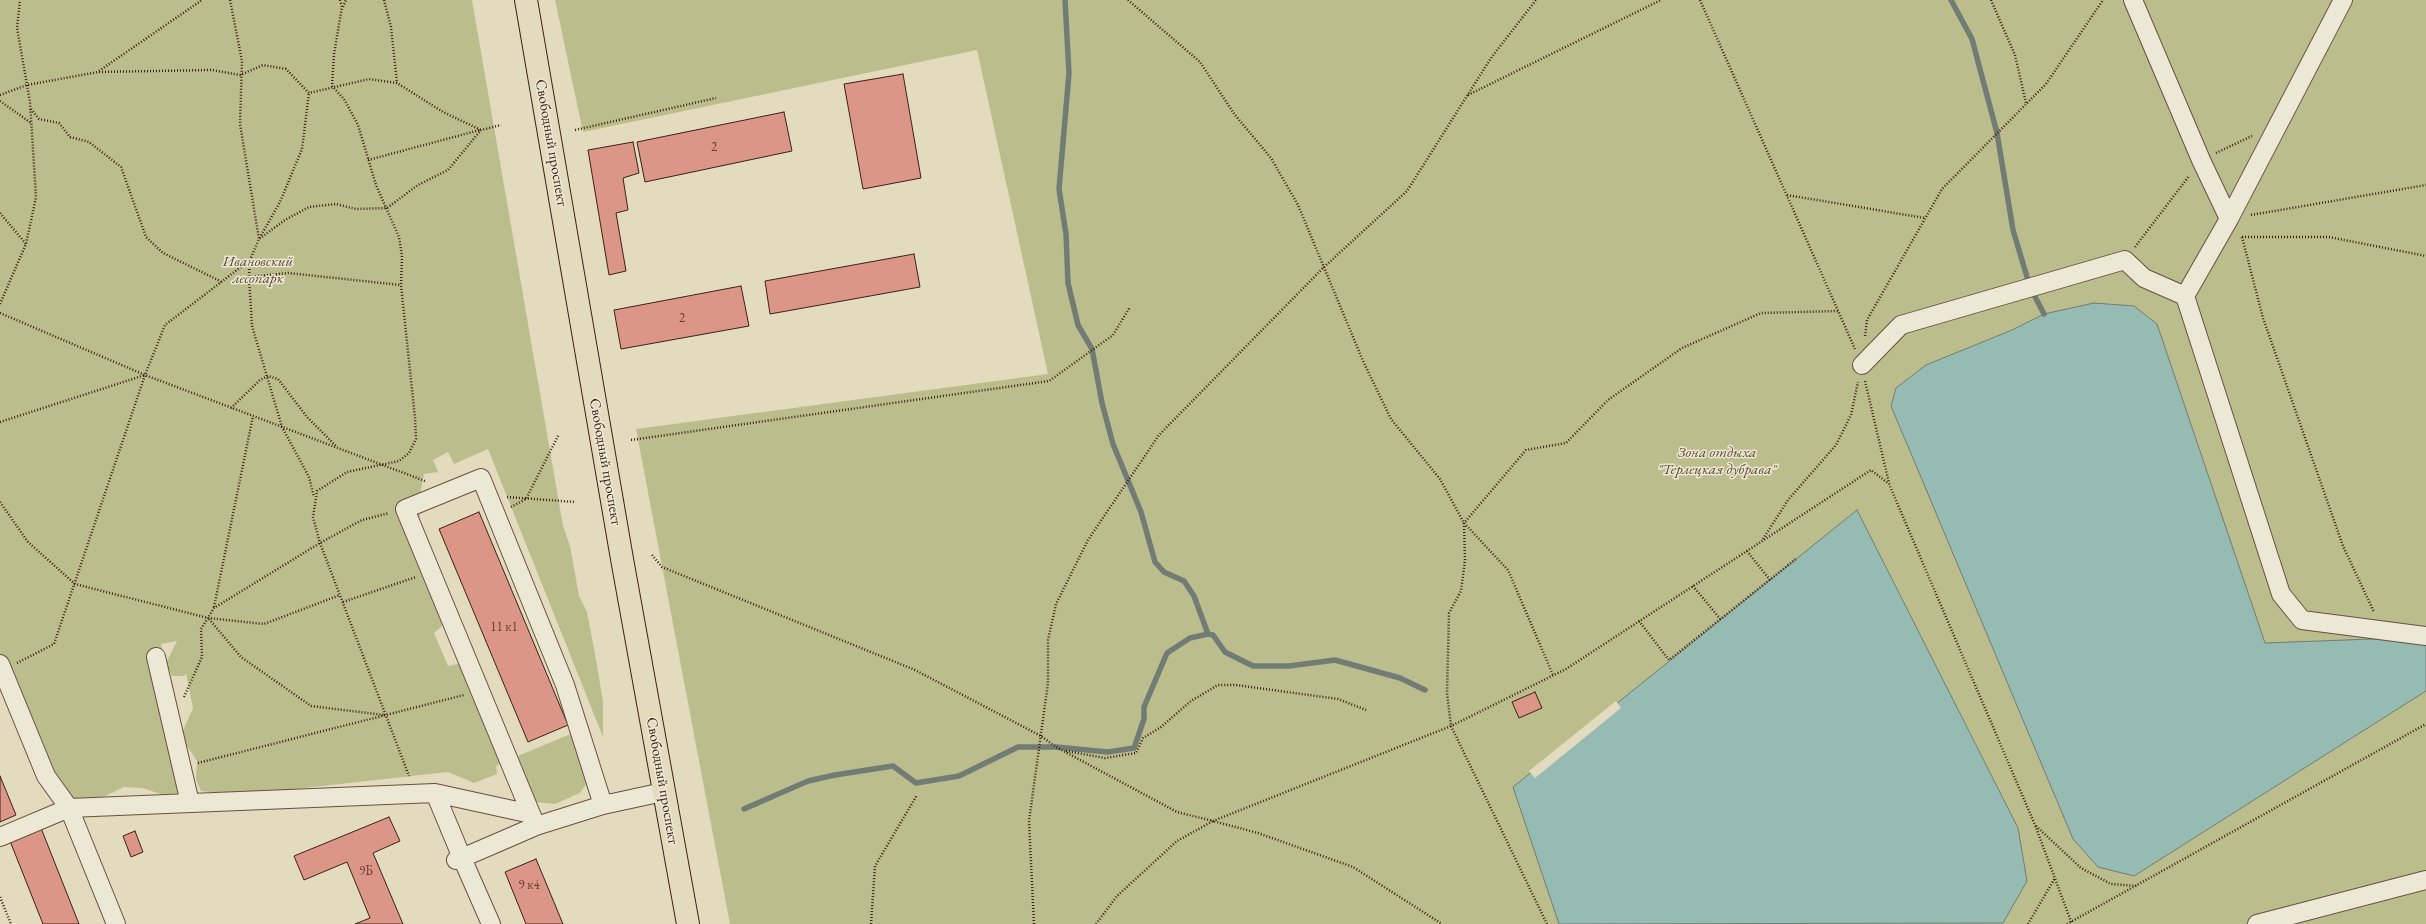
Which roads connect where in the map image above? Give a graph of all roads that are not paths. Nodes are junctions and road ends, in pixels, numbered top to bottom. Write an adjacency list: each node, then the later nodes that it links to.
1 (526, 0): 10 (main road, Свободный проспект)
2 (2133, 0): 4 (street)
3 (2343, 0): 4 (street)
4 (2229, 219): 5 (street)
5 (2185, 296): 6 (street); 7 (street)
6 (1862, 365)
7 (2426, 636)
8 (156, 657): 12 (street)
9 (1, 667): 14 (street)
10 (663, 792): 13 (street); 21 (main road, Свободный проспект)
11 (435, 793): 12 (street); 15 (street); 17 (street)
12 (190, 803): 14 (street)
13 (603, 805): 15 (street); 15 (street)
14 (69, 808): 16 (street); 19 (street)
15 (534, 820): 17 (street)
16 (0, 838)
17 (459, 859): 20 (street)
18 (2426, 880): 22 (street)
19 (116, 924)
20 (491, 924)
21 (688, 924)
22 (2257, 924)

